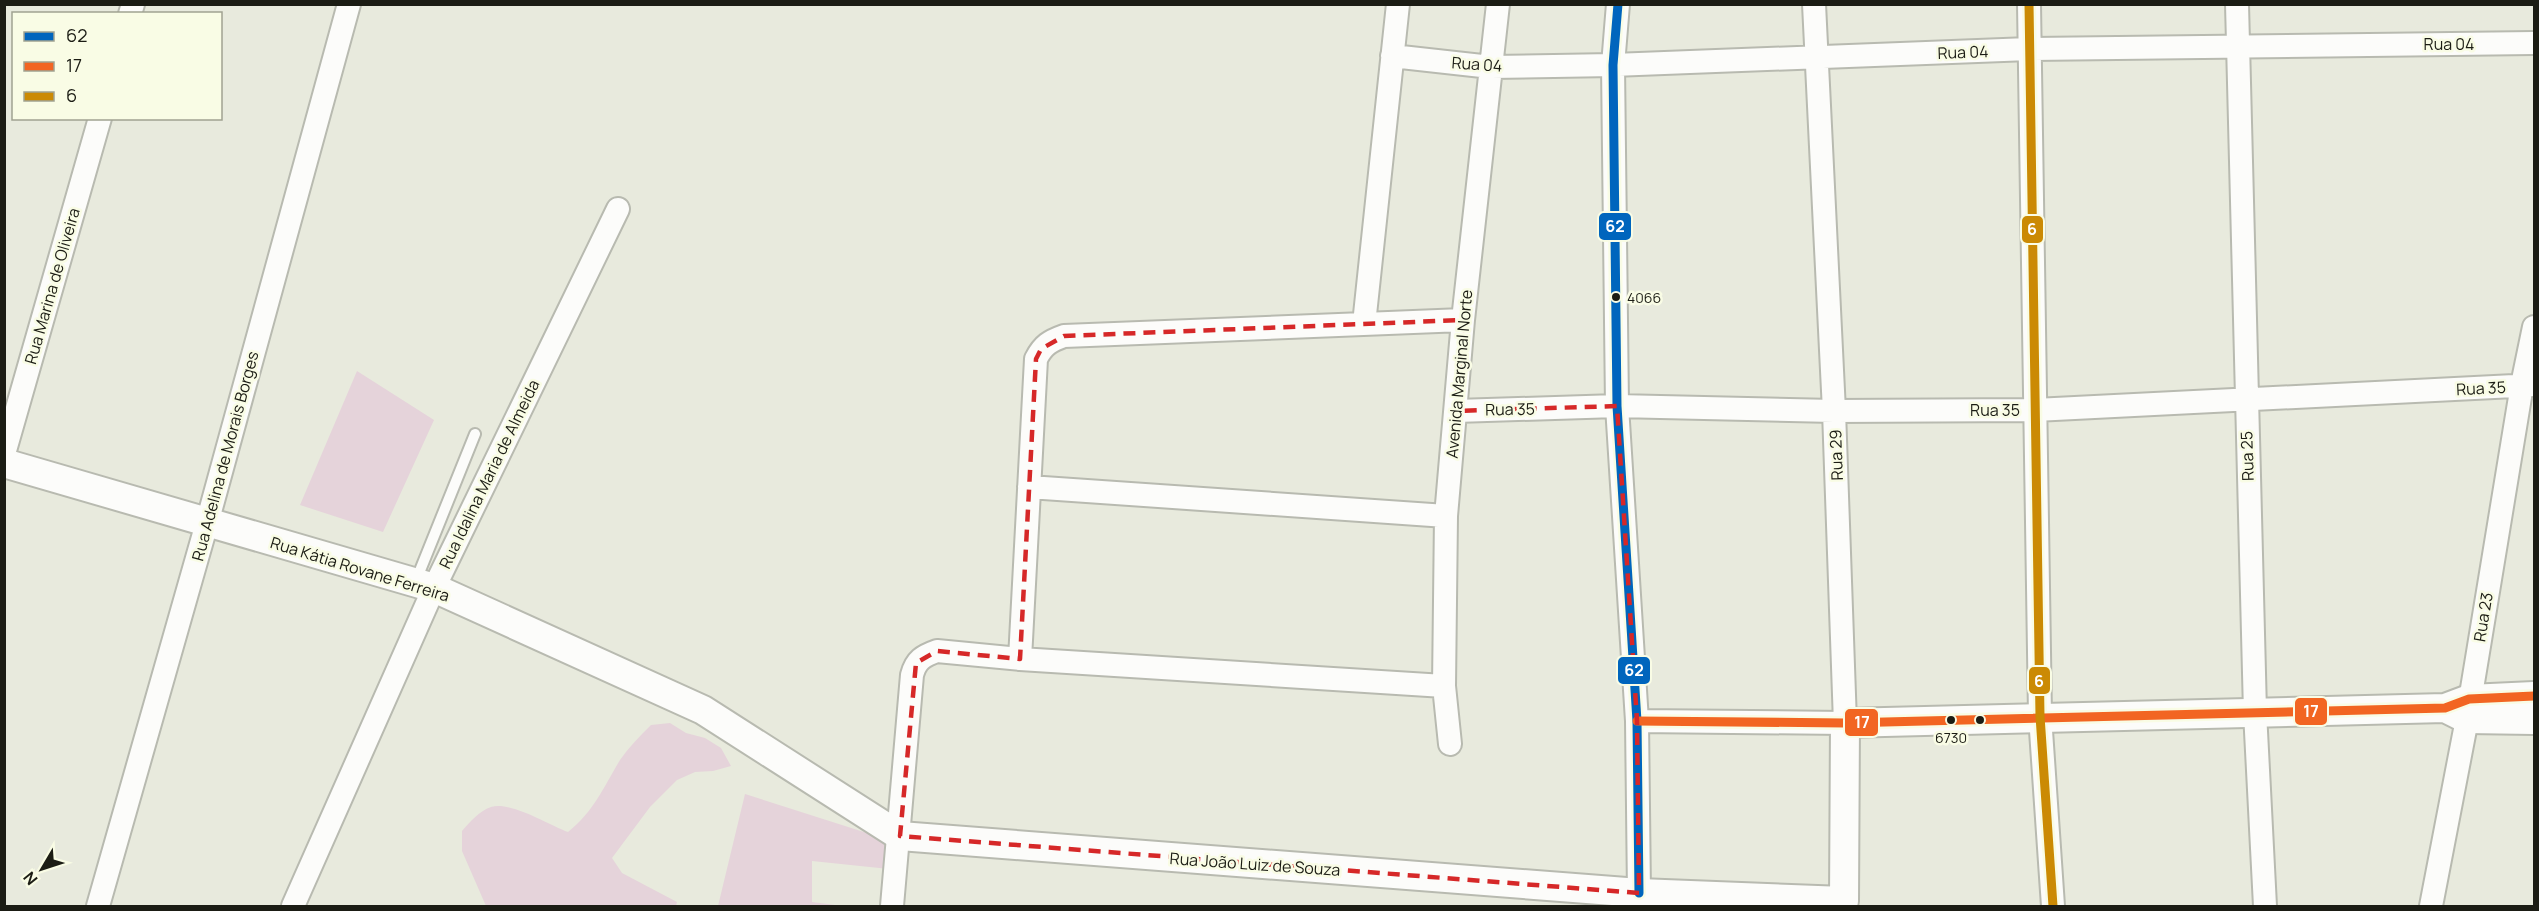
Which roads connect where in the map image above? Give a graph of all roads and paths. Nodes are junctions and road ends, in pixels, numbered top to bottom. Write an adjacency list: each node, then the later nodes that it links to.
1 (349, 4): 31 (street, Rua Adelina de Morais Borges)
2 (1398, 4): 11 (street)
3 (1498, 4): 14 (street, Avenida Marginal Norte)
4 (1618, 4): 13 (street)
5 (1814, 4): 12 (street, Rua 29)
6 (2029, 4): 10 (street)
7 (2237, 4): 9 (street, Rua 25)
8 (2535, 43): 9 (street, Rua 04)
9 (2238, 45): 10 (street, Rua 04); 21 (street, Rua 25)
10 (2028, 49): 12 (street, Rua 04); 23 (street)
11 (1392, 56): 14 (street, Rua 04); 18 (street)
12 (1815, 57): 13 (street, Rua 04); 25 (street, Rua 29)
13 (1613, 65): 14 (street, Rua 04); 22 (street)
14 (1491, 67): 17 (street, Avenida Marginal Norte)
15 (99, 120): 27 (street, Rua Marina de Oliveira)
16 (618, 208): 32 (street, Rua Idalina Maria de Almeida)
17 (1463, 320): 18 (street); 24 (street, Avenida Marginal Norte)
18 (1364, 324): 29 (street)
19 (2535, 327): 20 (street, Rua 23)
20 (2528, 385): 21 (street, Rua 35); 36 (street, Rua 23)
21 (2245, 401): 23 (street, Rua 35); 38 (street, Rua 25)
22 (1617, 406): 24 (street, Rua 35); 25 (street, Rua 35); 41 (street)
23 (2035, 410): 25 (street, Rua 35); 39 (street)
24 (1456, 411): 30 (street, Avenida Marginal Norte)
25 (1834, 411): 42 (street, Rua 29)
26 (475, 434): 32 (lane)
27 (4, 454)
28 (4, 462): 31 (street, Rua Kátia Rovane Ferreira)
29 (1029, 487): 30 (street); 33 (street)
30 (1446, 516): 34 (street, Avenida Marginal Norte)
31 (207, 523): 32 (street, Rua Kátia Rovane Ferreira); 48 (street, Rua Adelina de Morais Borges)
32 (424, 586): 37 (street, Rua Kátia Rovane Ferreira); 49 (street, Rua Idalina Maria de Almeida)
33 (1020, 658): 34 (street); 44 (street)
34 (1444, 686): 43 (street, Avenida Marginal Norte)
35 (2535, 696): 36 (street)
36 (2460, 709): 38 (street); 40 (street); 53 (street, Rua 23)
37 (703, 710): 44 (street, Rua João Luiz de Souza)
38 (2255, 712): 39 (street); 52 (street, Rua 25)
39 (2040, 716): 42 (street); 51 (street)
40 (2535, 720)
41 (1637, 721): 42 (street); 45 (street)
42 (1845, 723): 47 (street, Rua 29)
43 (1450, 744)
44 (900, 836): 46 (street, Rua João Luiz de Souza); 50 (street)
45 (1639, 893): 46 (street, Rua João Luiz de Souza); 47 (street, Rua João Luiz de Souza)
46 (1604, 898)
47 (1844, 904)
48 (98, 906)
49 (292, 906)
50 (892, 906)
51 (2053, 906)
52 (2265, 906)
53 (2431, 906)

